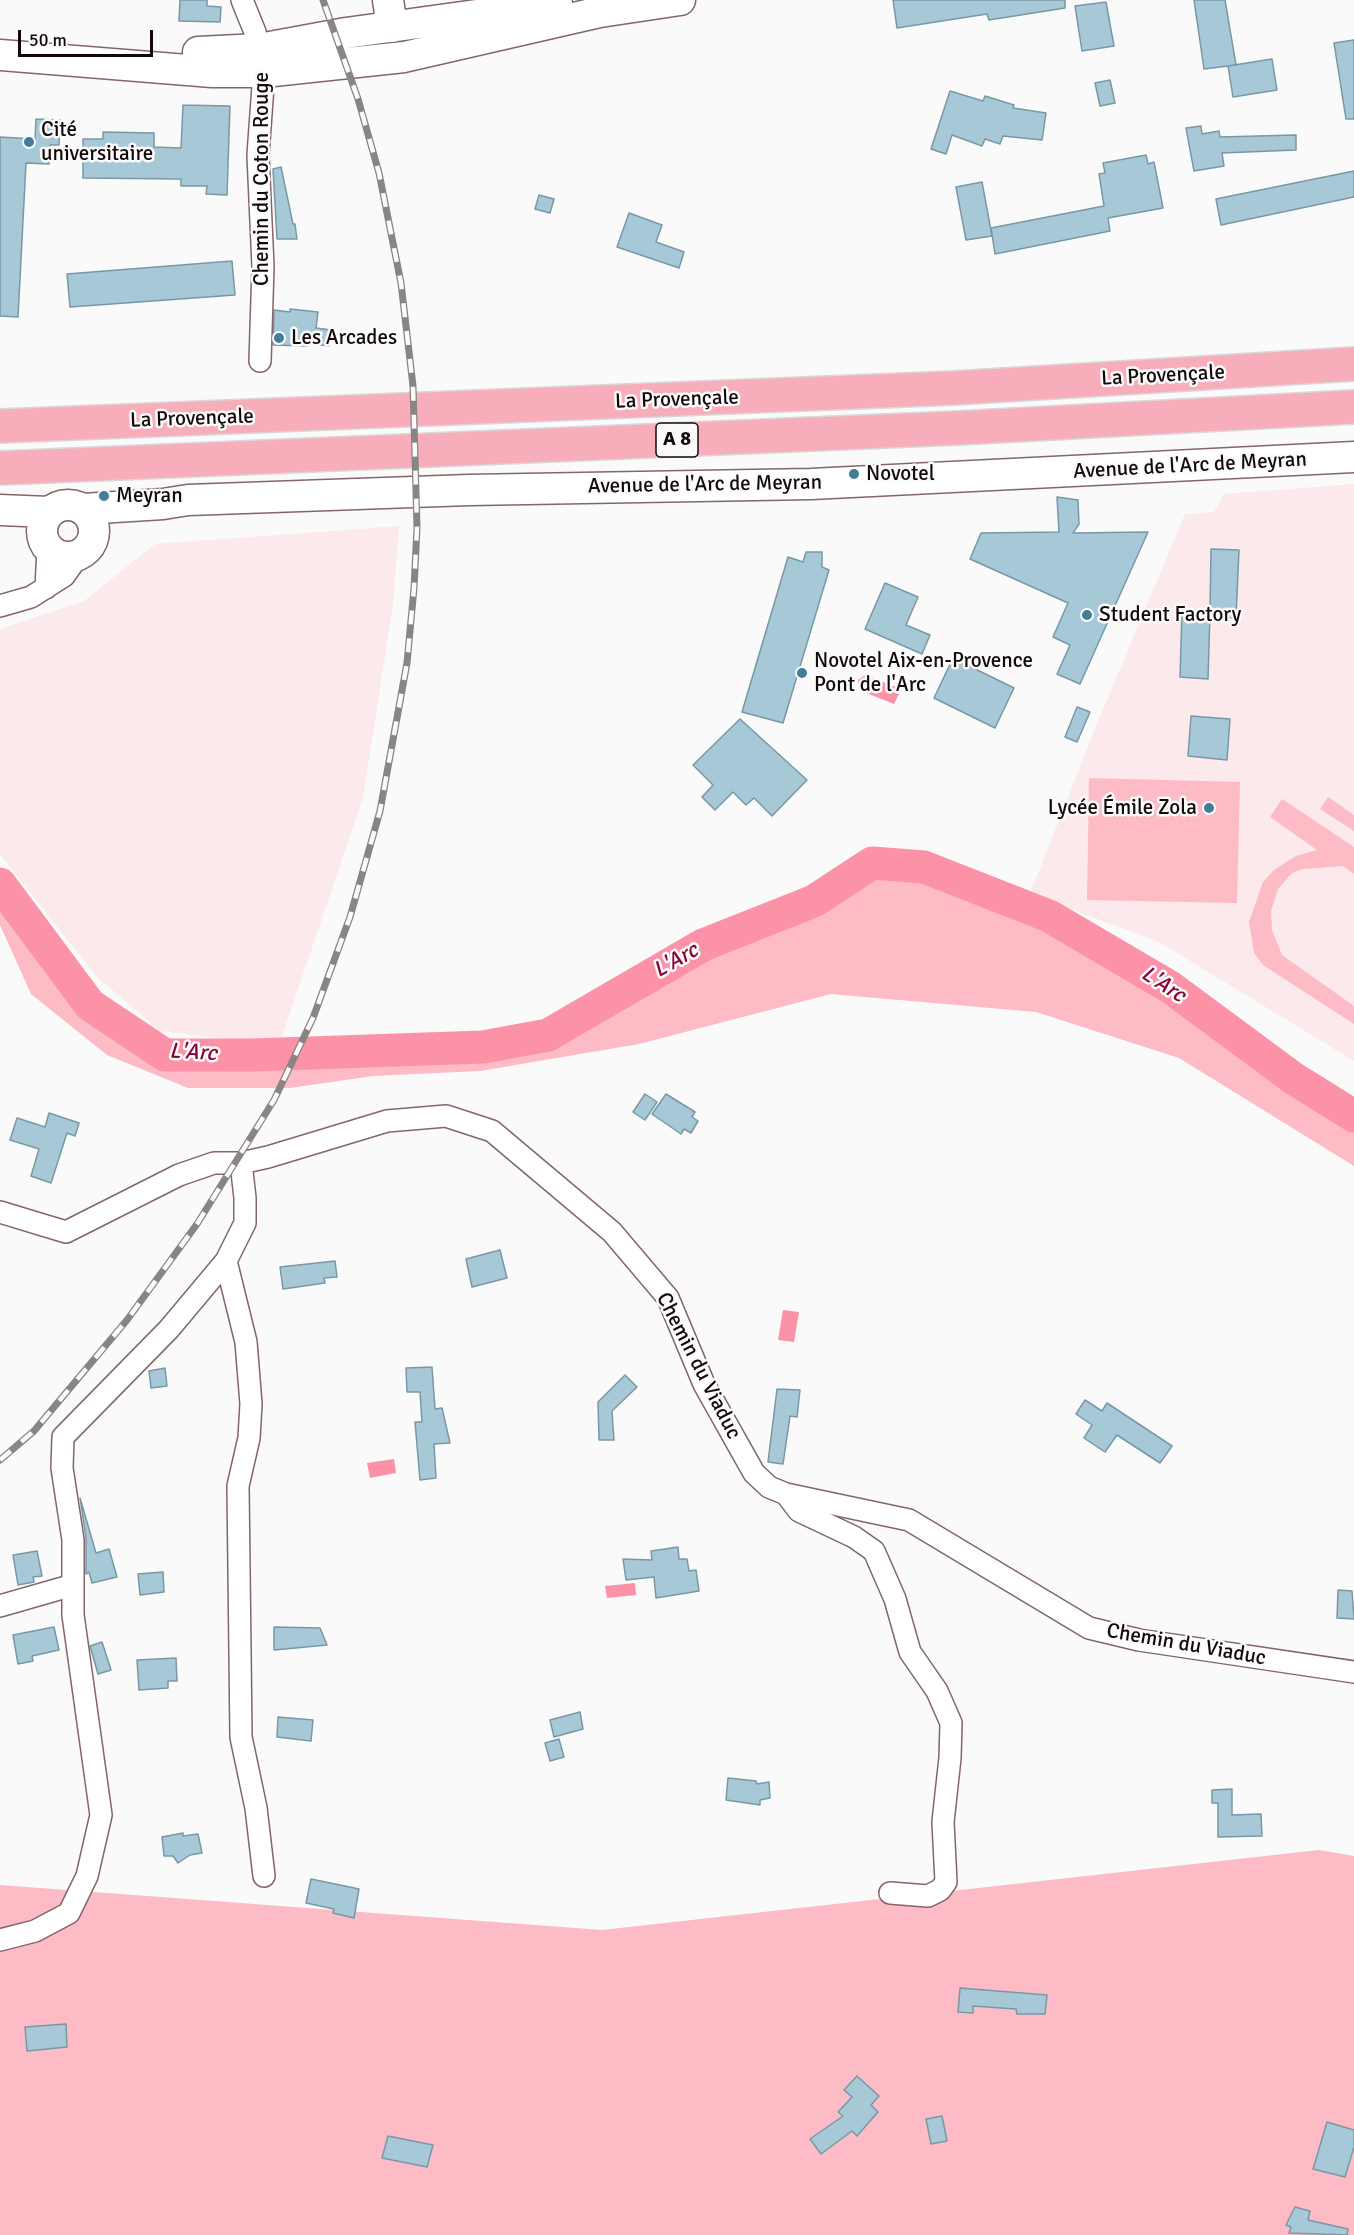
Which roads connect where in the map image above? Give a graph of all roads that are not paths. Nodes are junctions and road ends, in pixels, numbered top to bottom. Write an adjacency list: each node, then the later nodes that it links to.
1 (242, 0): 8 (street, Chemin du Coton Rouge)
2 (592, 0): 5 (main road)
3 (680, 0): 5 (main road)
4 (404, 14): 5 (main road); 8 (main road); 9 (main road)
5 (455, 32): 9 (main road)
6 (0, 41): 8 (main road)
7 (0, 55): 8 (main road)
8 (261, 61): 9 (main road); 10 (street, Chemin du Coton Rouge)
9 (362, 63)
10 (260, 361)
11 (1354, 364): 13 (highway, La Provençale / A 8)
12 (1354, 407): 15 (highway, La Provençale / A 8)
13 (0, 426)
14 (1354, 457): 16 (main road, Avenue de l'Arc de Meyran)
15 (0, 468)
16 (163, 504): 17 (main road, Avenue de l'Arc de Meyran); 20 (main road, Avenue de l'Arc de Meyran)
17 (83, 509): 19 (main road); 20 (main road)
18 (6, 510): 19 (main road)
19 (46, 533): 20 (main road); 21 (street)
20 (86, 545): 21 (street)
21 (46, 588): 22 (street)
22 (0, 606)
23 (241, 1163): 24 (street, Chemin du Viaduc); 25 (street); 26 (street, Chemin du Viaduc)
24 (0, 1212)
25 (226, 1261): 27 (street); 30 (street)
26 (786, 1494): 29 (street, Chemin du Viaduc); 31 (street)
27 (73, 1585): 28 (street); 32 (street)
28 (0, 1606)
29 (1354, 1672)
30 (264, 1876)
31 (890, 1893)
32 (0, 1940)

